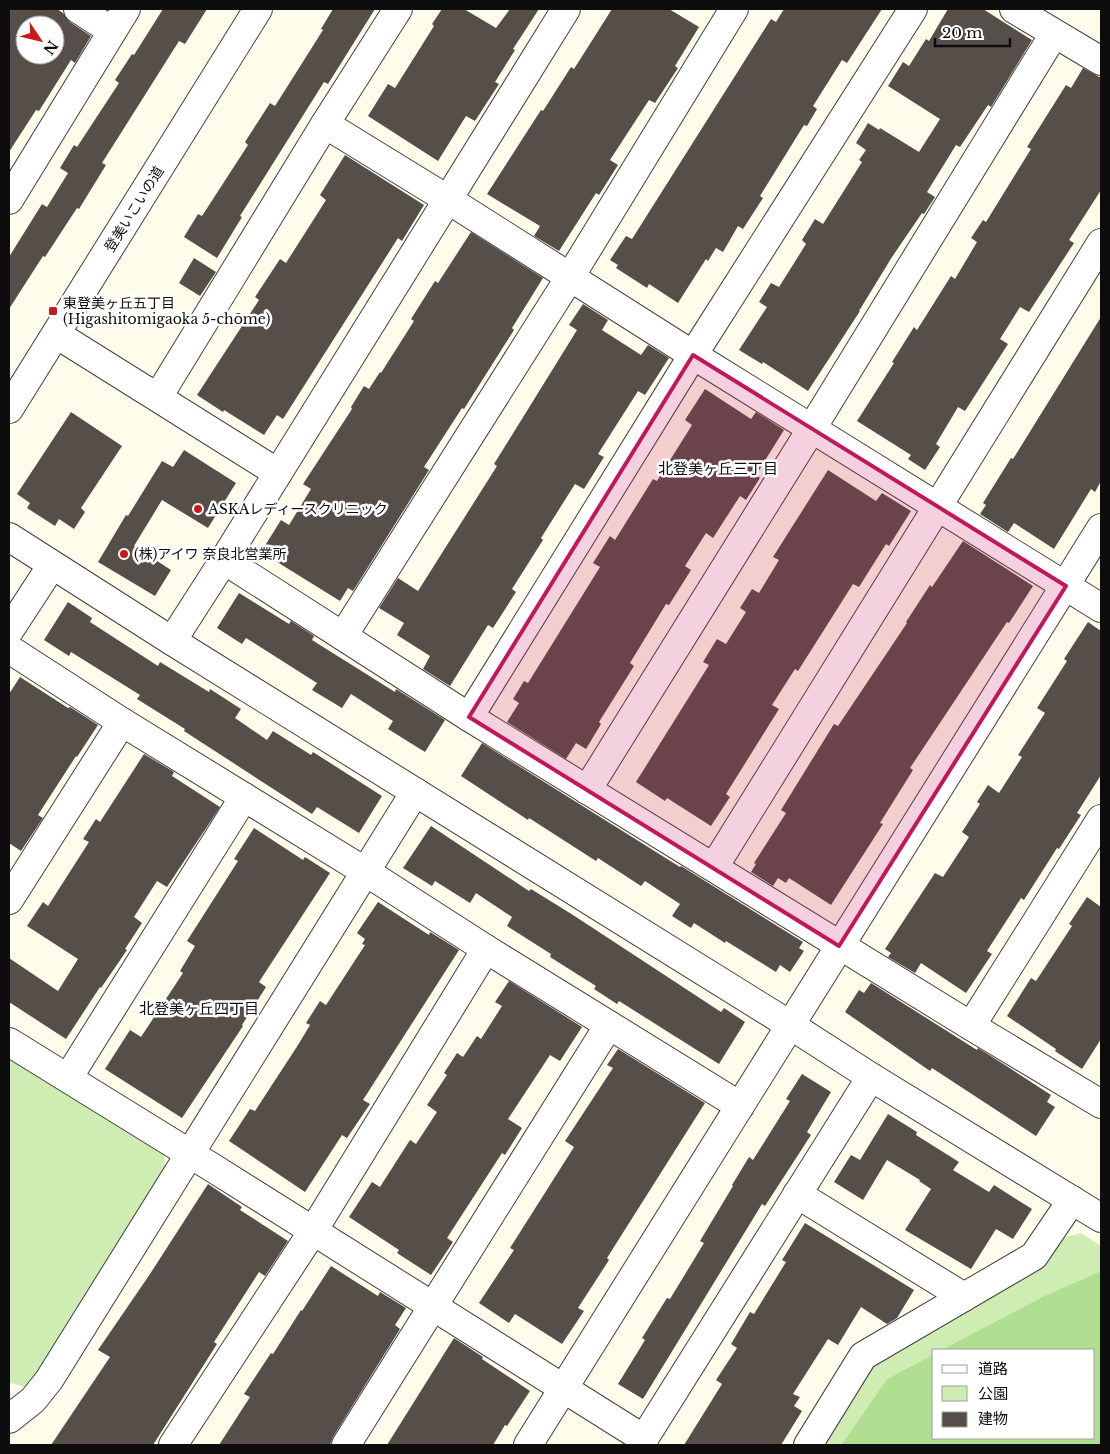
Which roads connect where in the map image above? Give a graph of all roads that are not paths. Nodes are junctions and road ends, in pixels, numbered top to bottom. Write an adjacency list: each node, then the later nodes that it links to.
1 (78, 9): 8 (street)
2 (258, 9): 16 (street, 登美いこいの道)
3 (398, 9): 11 (street)
4 (566, 9): 12 (street)
5 (734, 9): 15 (street)
6 (913, 9): 17 (street)
7 (1014, 9): 9 (street)
8 (119, 20): 13 (street)
9 (1054, 34): 10 (street); 20 (street)
10 (1101, 61)
11 (325, 124): 12 (street); 18 (street)
12 (447, 198): 15 (street); 21 (street)
13 (9, 200)
14 (1101, 243): 22 (street)
15 (570, 277): 17 (street); 30 (street)
16 (56, 334): 18 (street); 19 (street, 登美いこいの道)
17 (693, 354): 20 (street); 33 (street)
18 (158, 397): 21 (street)
19 (9, 409)
20 (812, 428): 22 (street); 35 (street)
21 (278, 473): 25 (street)
22 (938, 507): 27 (street); 39 (street)
23 (1101, 528): 27 (street)
24 (9, 537): 26 (street)
25 (224, 560): 30 (street); 31 (street)
26 (52, 565): 29 (street); 31 (street)
27 (1066, 586): 28 (street); 42 (street)
28 (1101, 608)
29 (9, 631)
30 (343, 636): 33 (street)
31 (172, 641): 36 (street)
32 (9, 649): 34 (street)
33 (469, 717): 35 (street)
34 (122, 722): 37 (street); 41 (street)
35 (588, 790): 39 (street)
36 (416, 792): 40 (street); 45 (street)
37 (244, 797): 40 (street); 49 (street)
38 (1101, 819): 46 (street)
39 (714, 867): 42 (street)
40 (366, 872): 43 (street); 52 (street)
41 (9, 900)
42 (840, 946): 45 (street); 46 (street)
43 (486, 949): 44 (street); 56 (street)
44 (609, 1025): 51 (street); 58 (street)
45 (790, 1025): 48 (street); 51 (street)
46 (971, 1026): 50 (street)
47 (9, 1042): 49 (street)
48 (871, 1077): 53 (street); 54 (street)
49 (68, 1078): 52 (street)
50 (1099, 1098)
51 (740, 1106): 59 (street)
52 (191, 1154): 56 (street); 60 (street)
53 (797, 1194): 57 (street); 61 (street)
54 (1072, 1200): 55 (street); 57 (street)
55 (1101, 1218)
56 (313, 1231): 58 (street); 62 (street)
57 (964, 1297): 65 (street)
58 (433, 1306): 59 (street); 63 (street)
59 (564, 1388): 61 (street); 64 (street)
60 (9, 1419)
61 (642, 1442)
62 (173, 1445)
63 (346, 1445)
64 (528, 1445)
65 (808, 1445)

